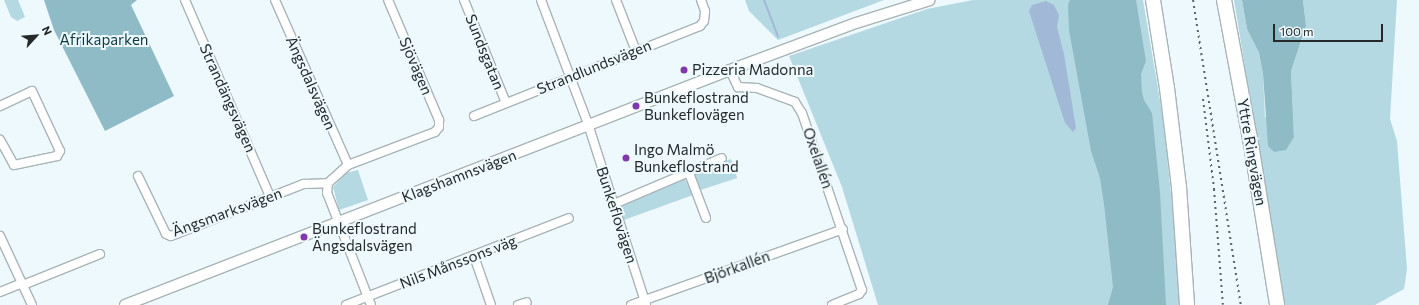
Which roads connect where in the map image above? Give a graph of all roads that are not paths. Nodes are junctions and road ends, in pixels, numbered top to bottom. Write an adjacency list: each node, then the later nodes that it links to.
1 (184, 0): 24 (street, Strandängsvägen)
2 (274, 0): 20 (street, Ängsdalsvägen)
3 (388, 0): 20 (street, Sjövägen)
4 (464, 0): 14 (street, Sundsgatan)
5 (541, 0): 13 (street, Bunkeflovägen)
6 (616, 0): 11 (street)
7 (701, 0): 11 (street, Strandlundsvägen)
8 (930, 0): 12 (street, Klagshamnsvägen)
9 (1153, 0): 46 (highway)
10 (1224, 0): 47 (highway, Yttre Ringvägen)
11 (636, 51): 13 (street, Strandlundsvägen)
12 (730, 70): 17 (street, Klagshamnsvägen); 29 (street, Oxelallén)
13 (571, 76): 14 (street, Strandlundsvägen); 17 (street, Bunkeflovägen)
14 (506, 103): 16 (street, Strandlundsvägen)
15 (0, 106): 18 (street)
16 (474, 116)
17 (588, 124): 25 (street, Bunkeflovägen); 28 (street, Klagshamnsvägen)
18 (0, 140)
19 (722, 158): 21 (street)
20 (348, 165): 23 (street)
21 (689, 173): 25 (street); 27 (street)
22 (138, 176): 24 (street, Ängsmarksvägen)
23 (328, 183): 24 (street, Ängsmarksvägen); 28 (street)
24 (270, 196)
25 (614, 204): 37 (street, Bunkeflovägen)
26 (569, 218): 32 (street, Nils Månssons väg)
27 (706, 218)
28 (338, 224): 35 (street); 39 (street, Klagshamnsvägen)
29 (843, 229): 37 (street, Björkallén); 45 (street, Oxelallén)
30 (0, 236): 33 (street)
31 (100, 254): 33 (street)
32 (474, 256): 35 (street, Nils Månssons väg); 42 (street)
33 (22, 284): 34 (street); 38 (street)
34 (0, 292)
35 (368, 297): 40 (street, Nils Månssons väg); 41 (street)
36 (527, 302): 43 (street)
37 (645, 303): 44 (street, Björkallén)
38 (32, 305)
39 (126, 305)
40 (346, 305)
41 (371, 305)
42 (491, 305)
43 (518, 305)
44 (631, 305)
45 (832, 305)
46 (1187, 305)
47 (1277, 305)

